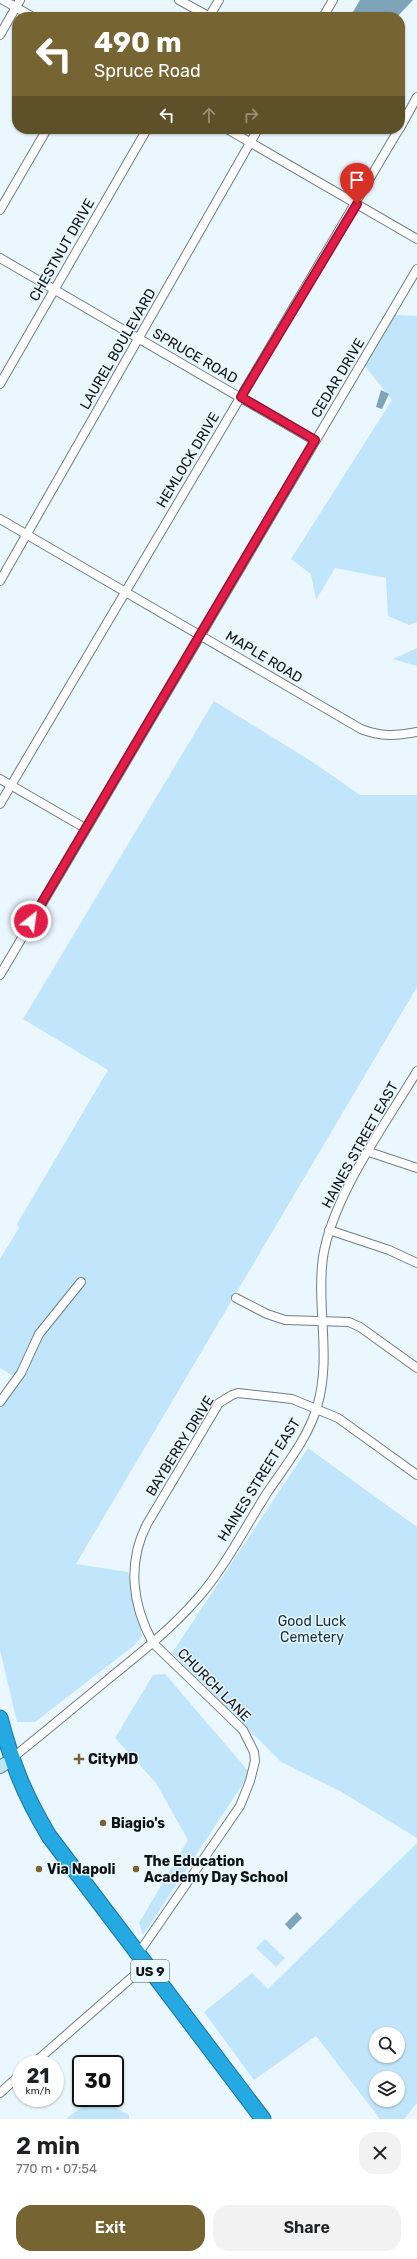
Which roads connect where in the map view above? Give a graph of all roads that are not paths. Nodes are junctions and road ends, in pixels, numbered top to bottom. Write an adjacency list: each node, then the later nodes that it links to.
1 (3, 0): 5 (street)
2 (179, 0): 7 (street)
3 (219, 0): 8 (street)
4 (333, 0): 9 (street)
5 (18, 4): 6 (street)
6 (27, 12)
7 (201, 12)
8 (213, 12)
9 (325, 12)
10 (12, 14): 11 (street)
11 (0, 35)
12 (417, 97): 13 (street, HEMLOCK DRIVE)
13 (405, 119)
14 (44, 134): 21 (street)
15 (144, 134): 25 (street, CHESTNUT DRIVE)
16 (236, 134): 19 (street)
17 (255, 134): 19 (street, LAUREL BOULEVARD)
18 (397, 134): 20 (street, HEMLOCK DRIVE)
19 (250, 142): 20 (street); 26 (street, LAUREL BOULEVARD)
20 (357, 204): 22 (street); 28 (street, HEMLOCK DRIVE)
21 (0, 210)
22 (417, 239)
23 (0, 258): 25 (street, SPRUCE ROAD)
24 (417, 269): 29 (street, CEDAR DRIVE)
25 (54, 290): 26 (street, SPRUCE ROAD); 27 (street, CHESTNUT DRIVE)
26 (139, 339): 28 (street, SPRUCE ROAD); 31 (street, LAUREL BOULEVARD)
27 (0, 384)
28 (241, 397): 29 (street, SPRUCE ROAD); 33 (street, HEMLOCK DRIVE)
29 (315, 440): 34 (street, CEDAR DRIVE)
30 (0, 519): 31 (street, MAPLE ROAD)
31 (26, 535): 32 (street, LAUREL BOULEVARD); 33 (street, MAPLE ROAD)
32 (0, 581)
33 (125, 591): 34 (street, MAPLE ROAD); 37 (street, HEMLOCK DRIVE)
34 (201, 635): 35 (street, MAPLE ROAD); 39 (street, CEDAR DRIVE)
35 (417, 732)
36 (0, 779): 37 (street)
37 (11, 786): 38 (street, HEMLOCK DRIVE); 39 (street)
38 (0, 804)
39 (85, 828): 40 (street, CEDAR DRIVE)
40 (0, 975)
41 (416, 1074): 42 (street, HAINES STREET EAST)
42 (369, 1152): 43 (street); 44 (street, HAINES STREET EAST)
43 (417, 1168)
44 (329, 1230): 45 (street); 48 (street, HAINES STREET EAST)
45 (417, 1263)
46 (81, 1282): 50 (street)
47 (236, 1298): 48 (street)
48 (322, 1321): 49 (street); 51 (street, HAINES STREET EAST)
49 (417, 1368)
50 (0, 1402)
51 (317, 1408): 52 (street, BAYBERRY DRIVE); 53 (street, HAINES STREET EAST); 53 (street, BAYBERRY DRIVE)
52 (417, 1475)
53 (153, 1643): 55 (street, HAINES STREET EAST); 56 (street, CHURCH LANE)
54 (0, 1718): 55 (highway, US 9)
55 (5, 1764): 56 (highway, US 9)
56 (142, 1959): 57 (street, CHURCH LANE); 60 (highway, US 9)
57 (42, 2055)
58 (12, 2082): 59 (street)
59 (0, 2093)
60 (263, 2119)

